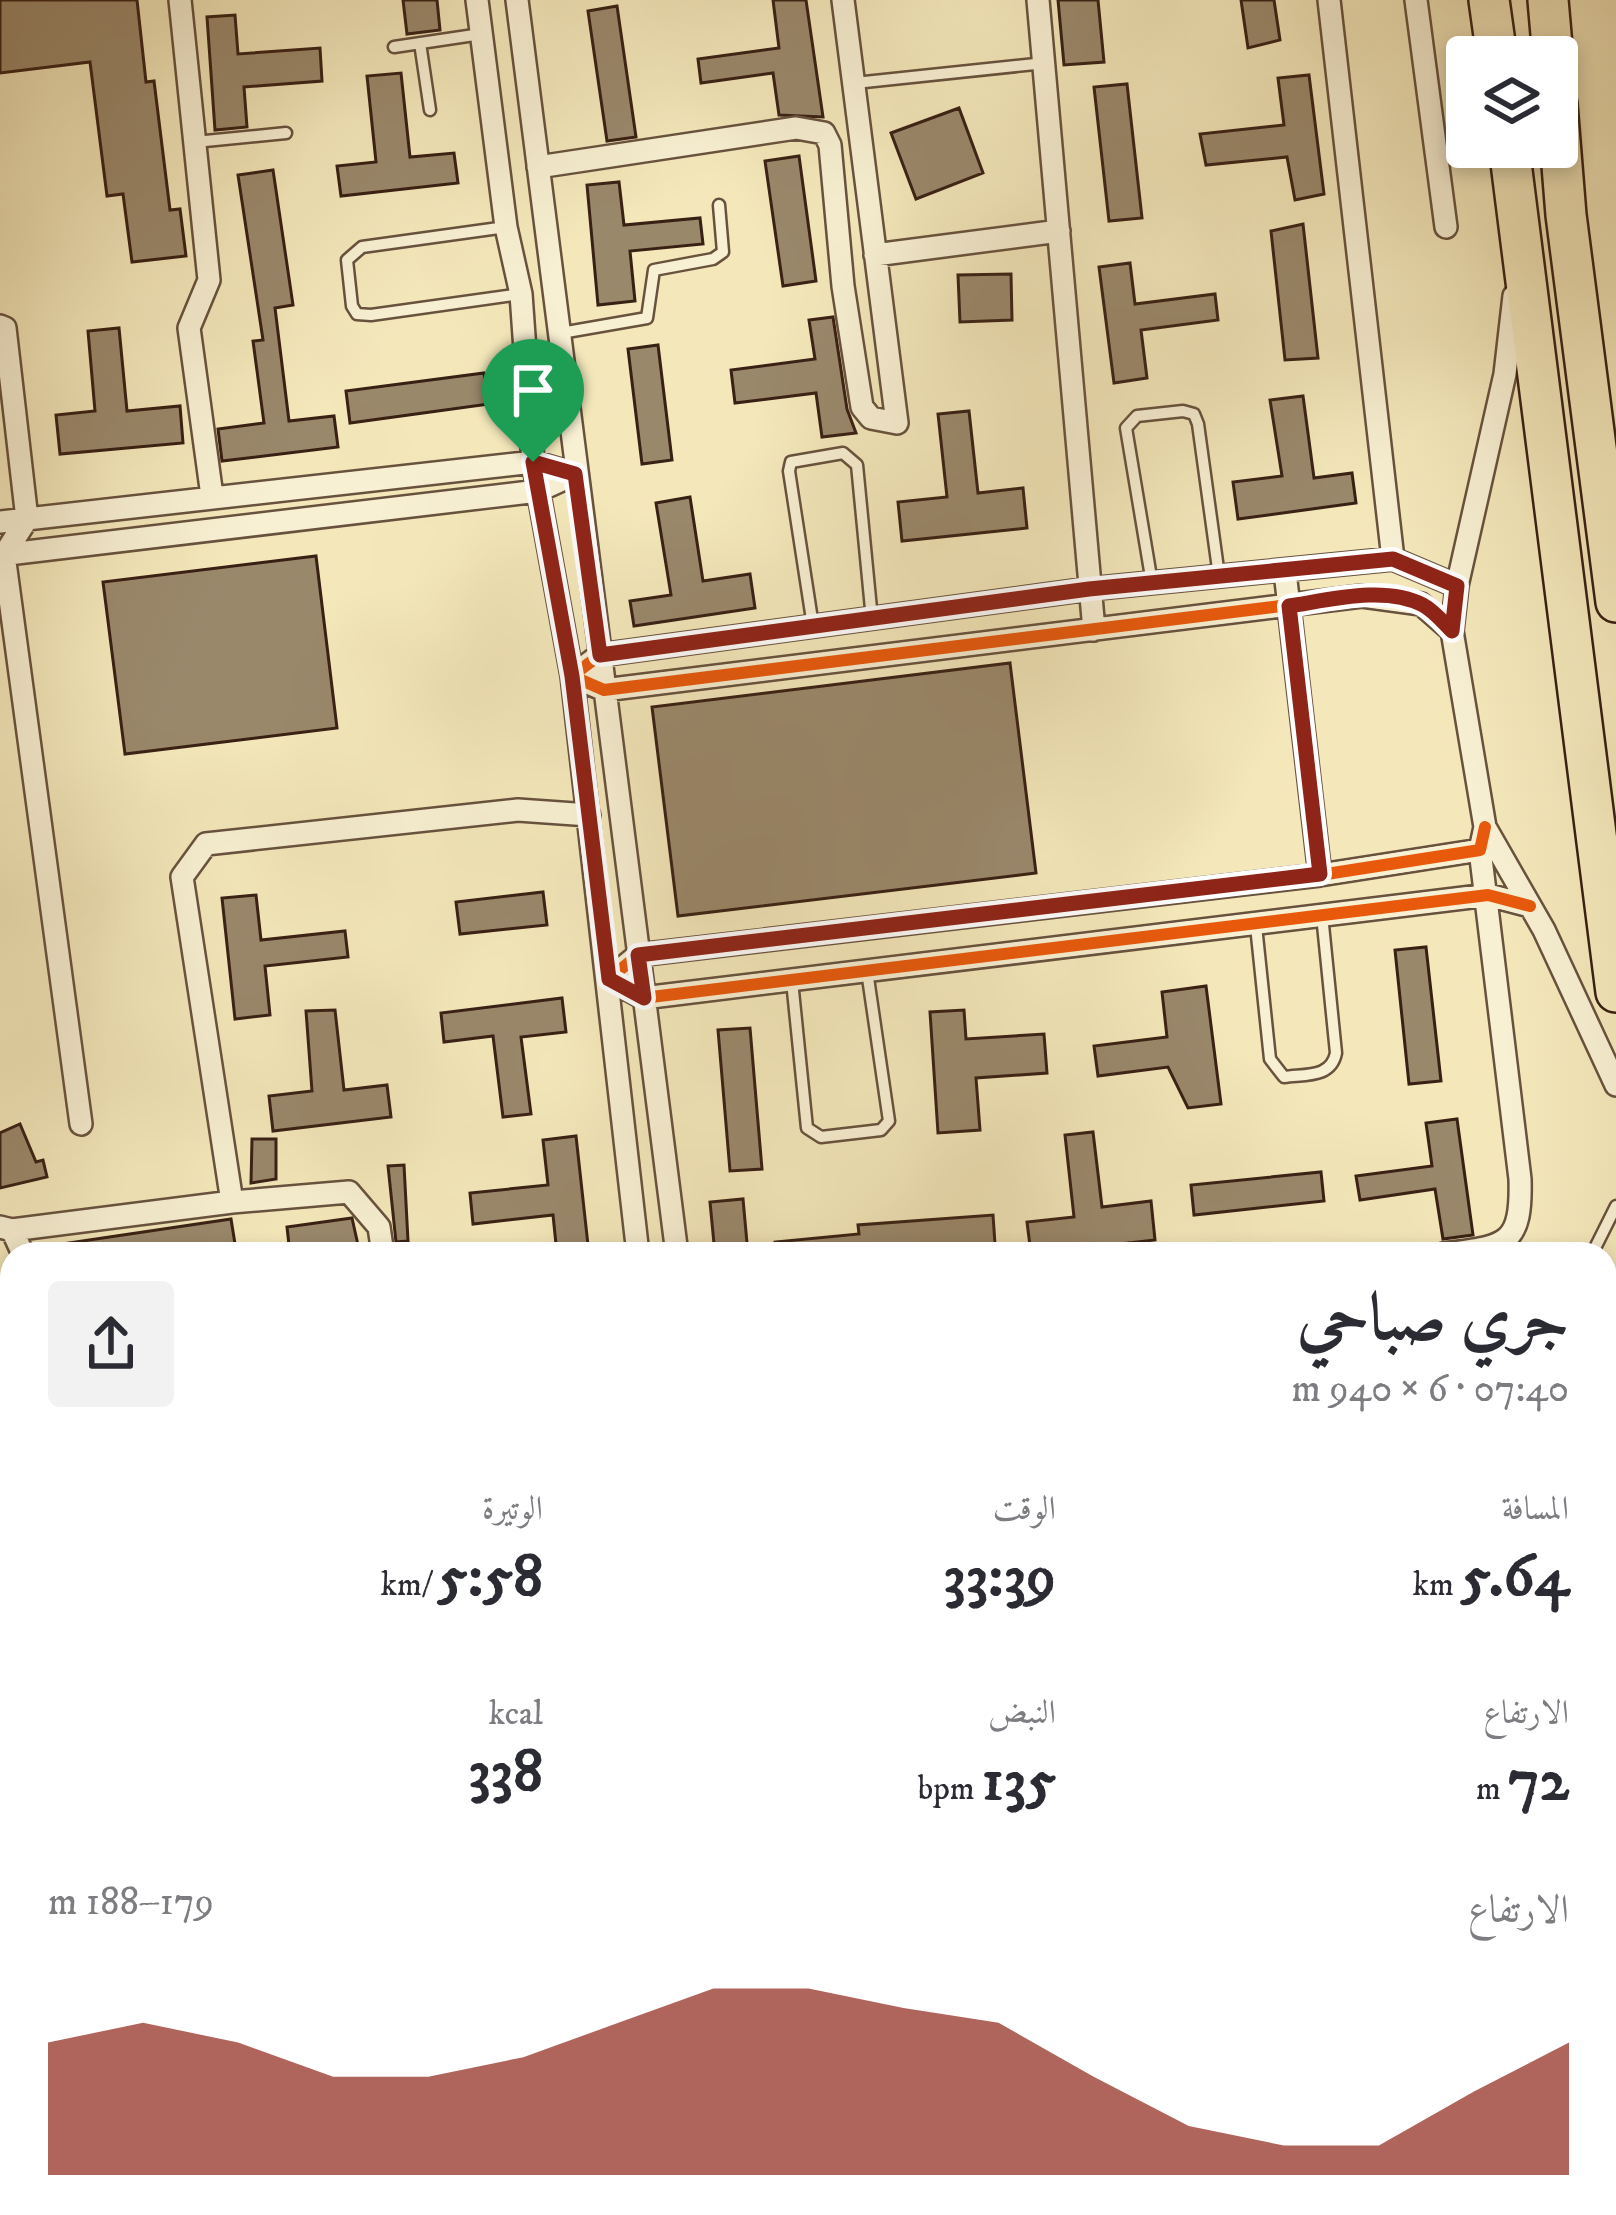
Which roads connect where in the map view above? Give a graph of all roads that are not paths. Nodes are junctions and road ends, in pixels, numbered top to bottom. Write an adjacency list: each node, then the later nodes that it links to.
1 (180, 0): 19 (street)
2 (477, 0): 10 (street)
3 (517, 0): 20 (street)
4 (843, 0): 16 (street)
5 (1038, 0): 15 (street)
6 (1330, 0): 39 (street)
7 (1416, 0): 25 (street)
8 (1489, 0): 11 (highway)
9 (1548, 0): 12 (highway)
10 (481, 34): 13 (lane); 24 (street)
11 (1494, 36)
12 (1551, 36)
13 (420, 43): 14 (lane); 17 (lane)
14 (394, 47)
15 (1045, 63): 16 (lane); 26 (street)
16 (852, 83): 28 (street)
17 (430, 110)
18 (286, 133): 19 (lane)
19 (195, 142): 35 (street)
20 (538, 167): 28 (street); 31 (street)
21 (1512, 168): 27 (highway)
22 (1562, 168): 45 (highway)
23 (719, 205): 31 (lane)
24 (506, 227): 29 (street); 29 (lane)
25 (1445, 227)
26 (1059, 230): 28 (street); 44 (street)
27 (1521, 236): 43 (street); 66 (highway)
28 (875, 255)
29 (520, 294): 32 (street)
30 (0, 326): 36 (street)
31 (561, 333): 33 (street)
32 (533, 462): 33 (street); 34 (street); 35 (street)
33 (575, 474): 34 (street); 51 (street)
34 (538, 491): 38 (street); 52 (street)
35 (212, 496): 36 (street)
36 (28, 519): 37 (street); 38 (street)
37 (0, 522)
38 (2, 555): 69 (street)
39 (1393, 559): 40 (street); 43 (street)
40 (1286, 572): 41 (street); 46 (street)
41 (1219, 576): 42 (street); 42 (lane)
42 (1152, 583): 44 (street)
43 (1457, 586): 50 (street)
44 (1089, 589): 47 (street); 49 (street)
45 (1616, 602)
46 (1289, 606): 49 (street); 50 (street); 57 (street)
47 (872, 619): 48 (street); 48 (lane)
48 (814, 627): 51 (street)
49 (1094, 630): 53 (street)
50 (1452, 631): 55 (street)
51 (600, 655): 52 (street); 53 (street)
52 (572, 676): 53 (street); 54 (street)
53 (604, 690): 62 (street)
54 (589, 815): 64 (street); 70 (street)
55 (1485, 827): 56 (street); 59 (street)
56 (1480, 850): 57 (street); 58 (street)
57 (1320, 874): 62 (street)
58 (1487, 895): 59 (street); 60 (street); 76 (street)
59 (1531, 906): 68 (street)
60 (1322, 915): 61 (street); 61 (lane)
61 (1256, 926): 63 (street)
62 (638, 955): 64 (street); 67 (street)
63 (867, 971): 65 (street); 65 (lane)
64 (609, 979): 67 (street); 74 (street)
65 (792, 981): 67 (street)
66 (1616, 992)
67 (644, 998): 75 (street)
68 (1616, 1084)
69 (81, 1124)
70 (232, 1202): 72 (street); 73 (street)
71 (1616, 1206): 77 (lane)
72 (6, 1229)
73 (381, 1242)
74 (637, 1242)
75 (675, 1242)
76 (1507, 1242)
77 (1598, 1242)

